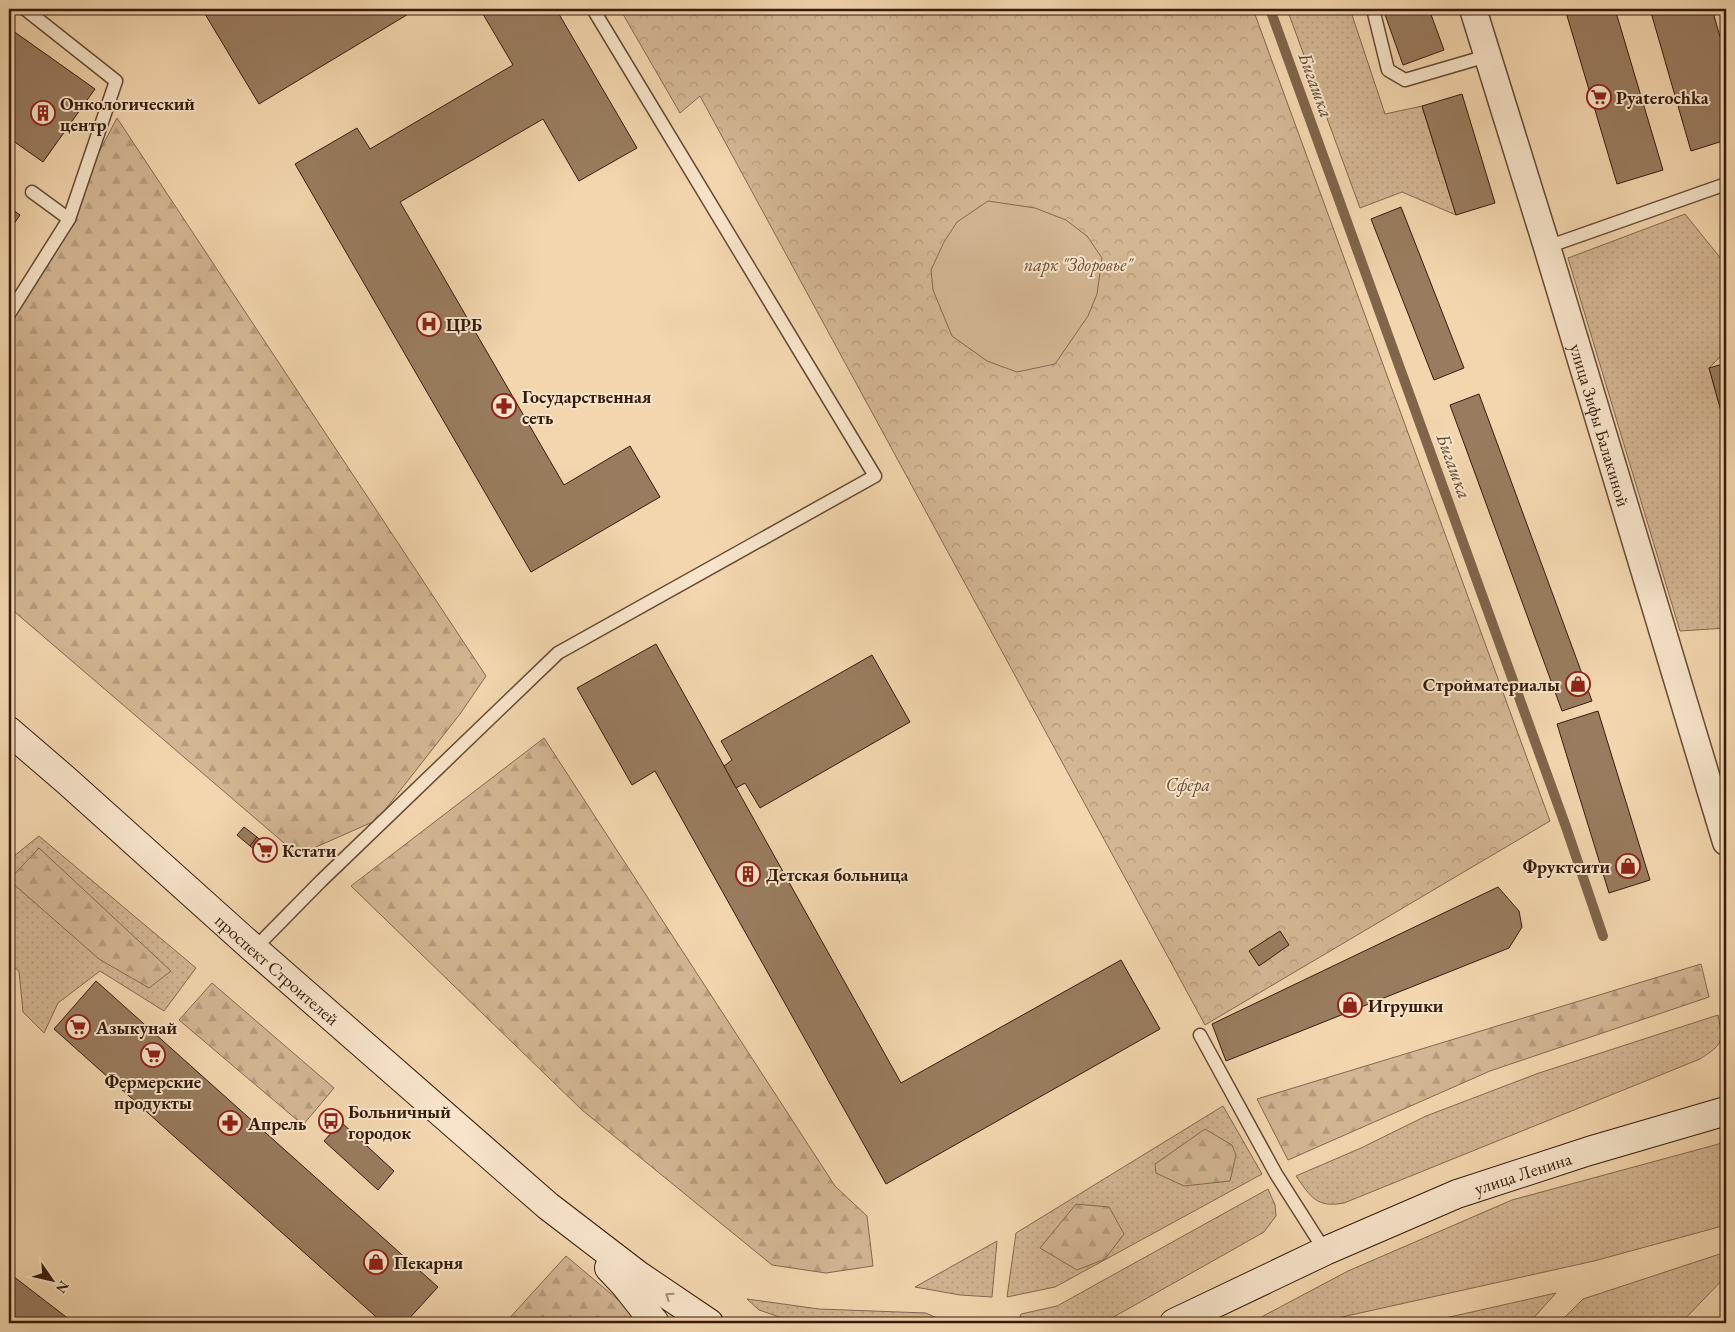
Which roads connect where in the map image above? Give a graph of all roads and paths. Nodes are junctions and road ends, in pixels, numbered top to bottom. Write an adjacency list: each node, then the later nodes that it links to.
1 (25, 9): 8 (lane)
2 (593, 9): 13 (lane)
3 (1373, 9): 5 (lane)
4 (1473, 9): 5 (street, улица Зифы Балакиной)
5 (1487, 56): 9 (street, улица Зифы Балакиной)
6 (1726, 184): 9 (lane)
7 (32, 192): 8 (lane)
8 (69, 219): 10 (lane)
9 (1547, 247): 12 (street, улица Зифы Балакиной)
10 (9, 314)
11 (9, 731): 13 (street, проспект Строителей)
12 (1726, 842)
13 (254, 949): 16 (street, проспект Строителей)
14 (1200, 1035): 17 (lane)
15 (1726, 1111): 17 (street, улица Ленина)
16 (548, 1206): 18 (street, проспект Строителей); 19 (street, проспект Строителей, one-way to 16)
17 (1325, 1251): 20 (street); 21 (street)
18 (655, 1323)
19 (709, 1323)
20 (1174, 1323)
21 (1216, 1323)

